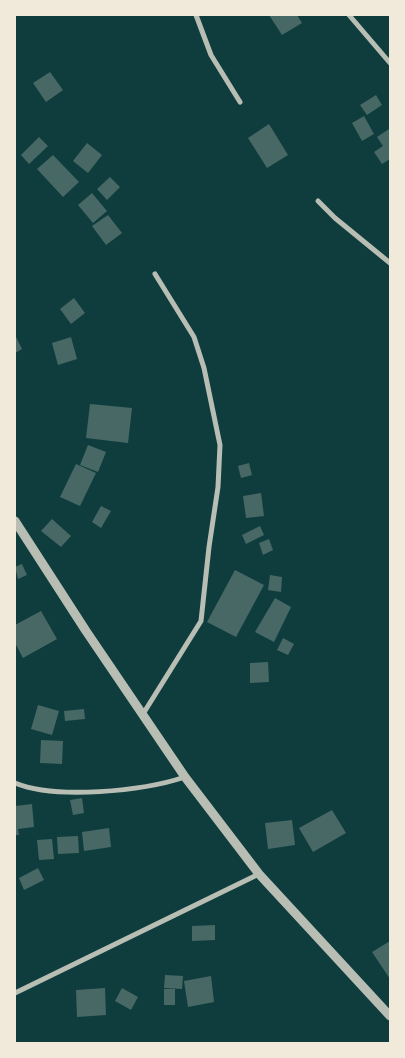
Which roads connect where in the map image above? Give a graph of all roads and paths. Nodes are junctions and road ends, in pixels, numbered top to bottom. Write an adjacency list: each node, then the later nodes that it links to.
1 (196, 15): 4 (street)
2 (349, 15): 3 (street)
3 (390, 63)
4 (240, 102)
5 (318, 201): 6 (street)
6 (390, 263)
7 (155, 274): 9 (street)
8 (15, 521): 9 (street)
9 (143, 714): 10 (street)
10 (185, 777): 11 (street); 12 (street)
11 (15, 783)
12 (259, 874): 13 (street); 14 (street)
13 (15, 993)
14 (390, 1016)

